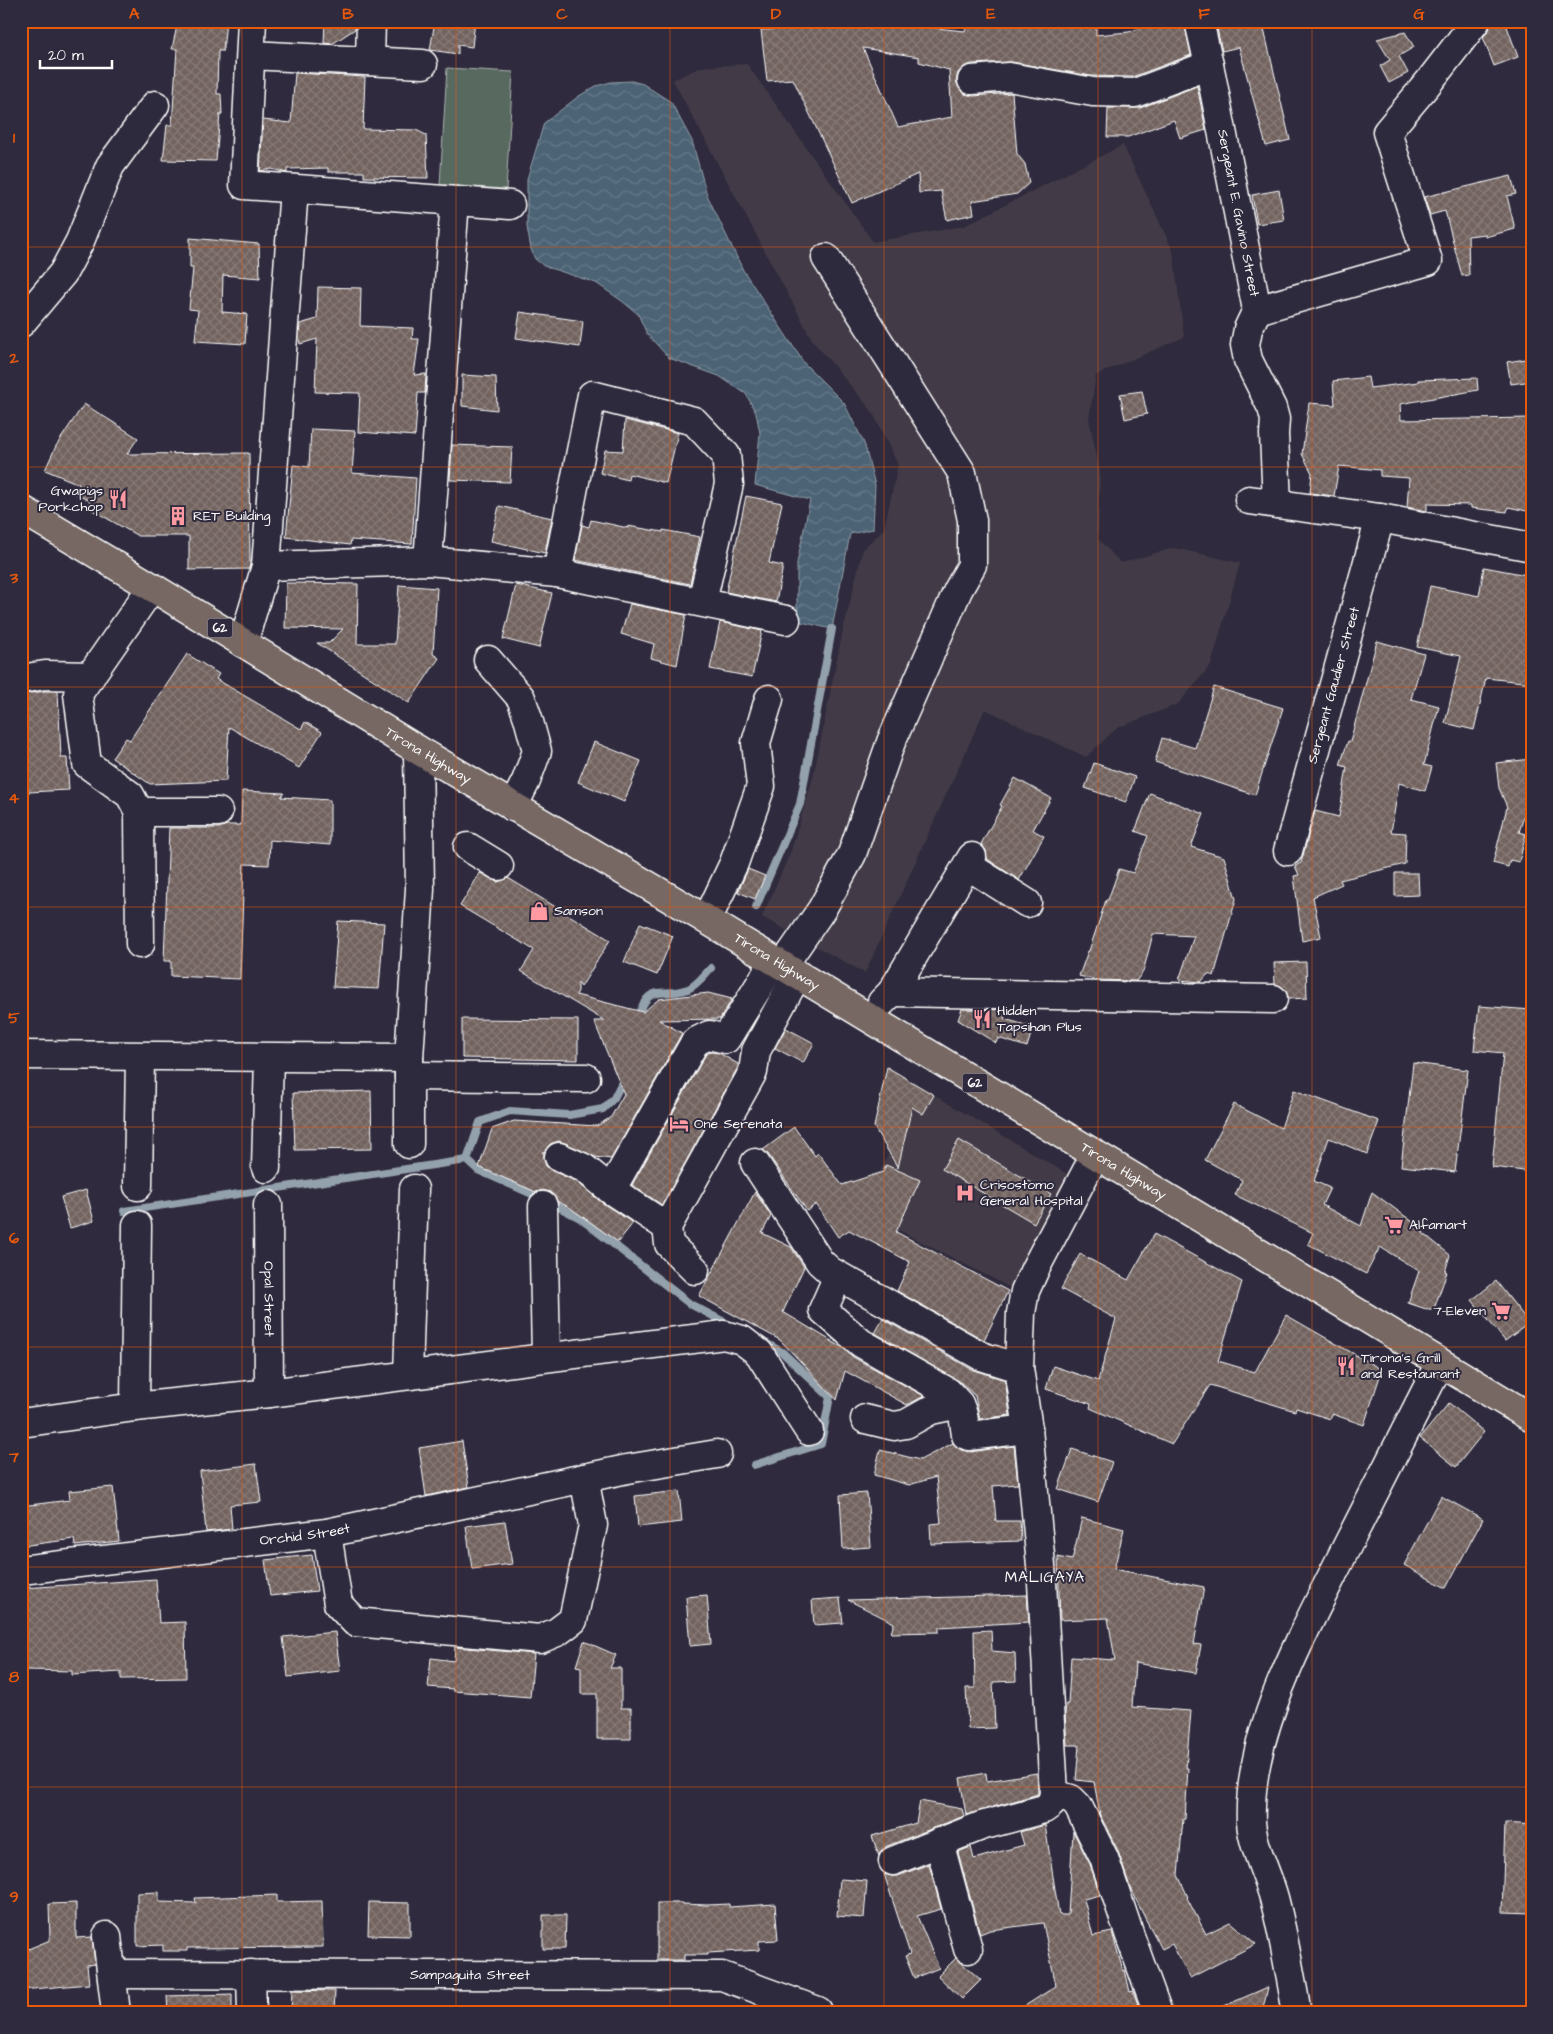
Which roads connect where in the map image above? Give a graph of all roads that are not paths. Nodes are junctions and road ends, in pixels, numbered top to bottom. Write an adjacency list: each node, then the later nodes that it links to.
1 (252, 21): 5 (street)
2 (371, 21): 6 (street)
3 (1199, 21): 8 (street, Sergeant E. Gavino Street)
4 (1476, 21): 15 (street, Sergeant E. Gavino Street)
5 (251, 55): 6 (street); 11 (street)
6 (370, 61): 7 (street)
7 (423, 64)
8 (1209, 65): 9 (street); 15 (street, Sergeant E. Gavino Street)
9 (972, 80)
10 (155, 105): 16 (street)
11 (294, 189): 12 (street); 23 (street)
12 (455, 201): 13 (street); 22 (street)
13 (510, 205)
14 (826, 258): 43 (street)
15 (1257, 310): 18 (street)
16 (21, 323)
17 (1249, 500): 18 (street)
18 (1277, 504): 20 (street)
19 (21, 509): 25 (main road, Tirona Highway / 62)
20 (1380, 518): 21 (street); 38 (street, Sergeant Gaudier Street)
21 (1532, 547)
22 (428, 561): 23 (street); 24 (street)
23 (266, 566): 28 (street)
24 (558, 573): 26 (street); 26 (street)
25 (152, 587): 28 (main road, Tirona Highway / 62); 30 (street)
26 (702, 602): 27 (street)
27 (786, 620)
28 (243, 643): 33 (main road, Tirona Highway / 62)
29 (488, 660): 34 (street)
30 (91, 676): 31 (street); 35 (street)
31 (21, 678)
32 (769, 700): 41 (street)
33 (418, 750): 34 (main road, Tirona Highway / 62); 52 (street)
34 (513, 806): 41 (main road, Tirona Highway / 62)
35 (139, 812): 36 (street); 42 (street)
36 (218, 812)
37 (468, 847): 39 (street)
38 (1288, 851)
39 (500, 866)
40 (1027, 903): 44 (street)
41 (707, 920): 43 (main road, Tirona Highway / 62)
42 (140, 944)
43 (784, 968): 46 (main road, Tirona Highway / 62); 47 (street); 48 (street)
44 (892, 992): 45 (street); 46 (street)
45 (1273, 999)
46 (867, 1017): 55 (main road, Tirona Highway / 62)
47 (726, 1039): 48 (street); 61 (street)
48 (756, 1051): 65 (street)
49 (21, 1056): 50 (street)
50 (140, 1056): 51 (street); 59 (street)
51 (269, 1058): 52 (street); 58 (street)
52 (409, 1067): 53 (street); 54 (street)
53 (586, 1078)
54 (409, 1144)
55 (1095, 1155): 69 (main road, Tirona Highway / 62); 70 (street)
56 (559, 1157): 61 (street)
57 (755, 1163): 67 (street)
58 (266, 1168)
59 (138, 1186)
60 (414, 1189): 71 (street)
61 (611, 1190): 65 (street)
62 (268, 1205): 72 (street, Opal Street)
63 (542, 1206): 68 (street)
64 (137, 1225): 74 (street)
65 (667, 1227): 66 (street)
66 (694, 1270)
67 (838, 1276): 70 (street); 73 (street)
68 (546, 1357): 71 (street); 79 (street)
69 (1440, 1363): 75 (main road, Tirona Highway / 62); 95 (street)
70 (1020, 1368): 78 (street)
71 (408, 1375): 72 (street)
72 (269, 1393): 74 (street)
73 (958, 1404): 76 (street); 78 (street)
74 (135, 1407): 77 (street)
75 (1532, 1418)
76 (865, 1419)
77 (21, 1423)
78 (1028, 1430): 84 (street)
79 (809, 1431)
80 (717, 1454): 81 (street, Orchid Street)
81 (584, 1478): 82 (street, Orchid Street); 82 (street)
82 (327, 1533): 83 (street, Orchid Street)
83 (21, 1570)
84 (1054, 1794): 85 (street); 94 (street)
85 (939, 1842): 86 (street); 88 (street)
86 (893, 1862)
87 (107, 1936): 89 (street)
88 (968, 1950)
89 (112, 1974): 90 (street, Sampaguita Street); 91 (street)
90 (251, 1974): 92 (street); 93 (street, Sampaguita Street)
91 (116, 2013)
92 (252, 2013)
93 (818, 2013)
94 (1158, 2013)
95 (1297, 2013)

